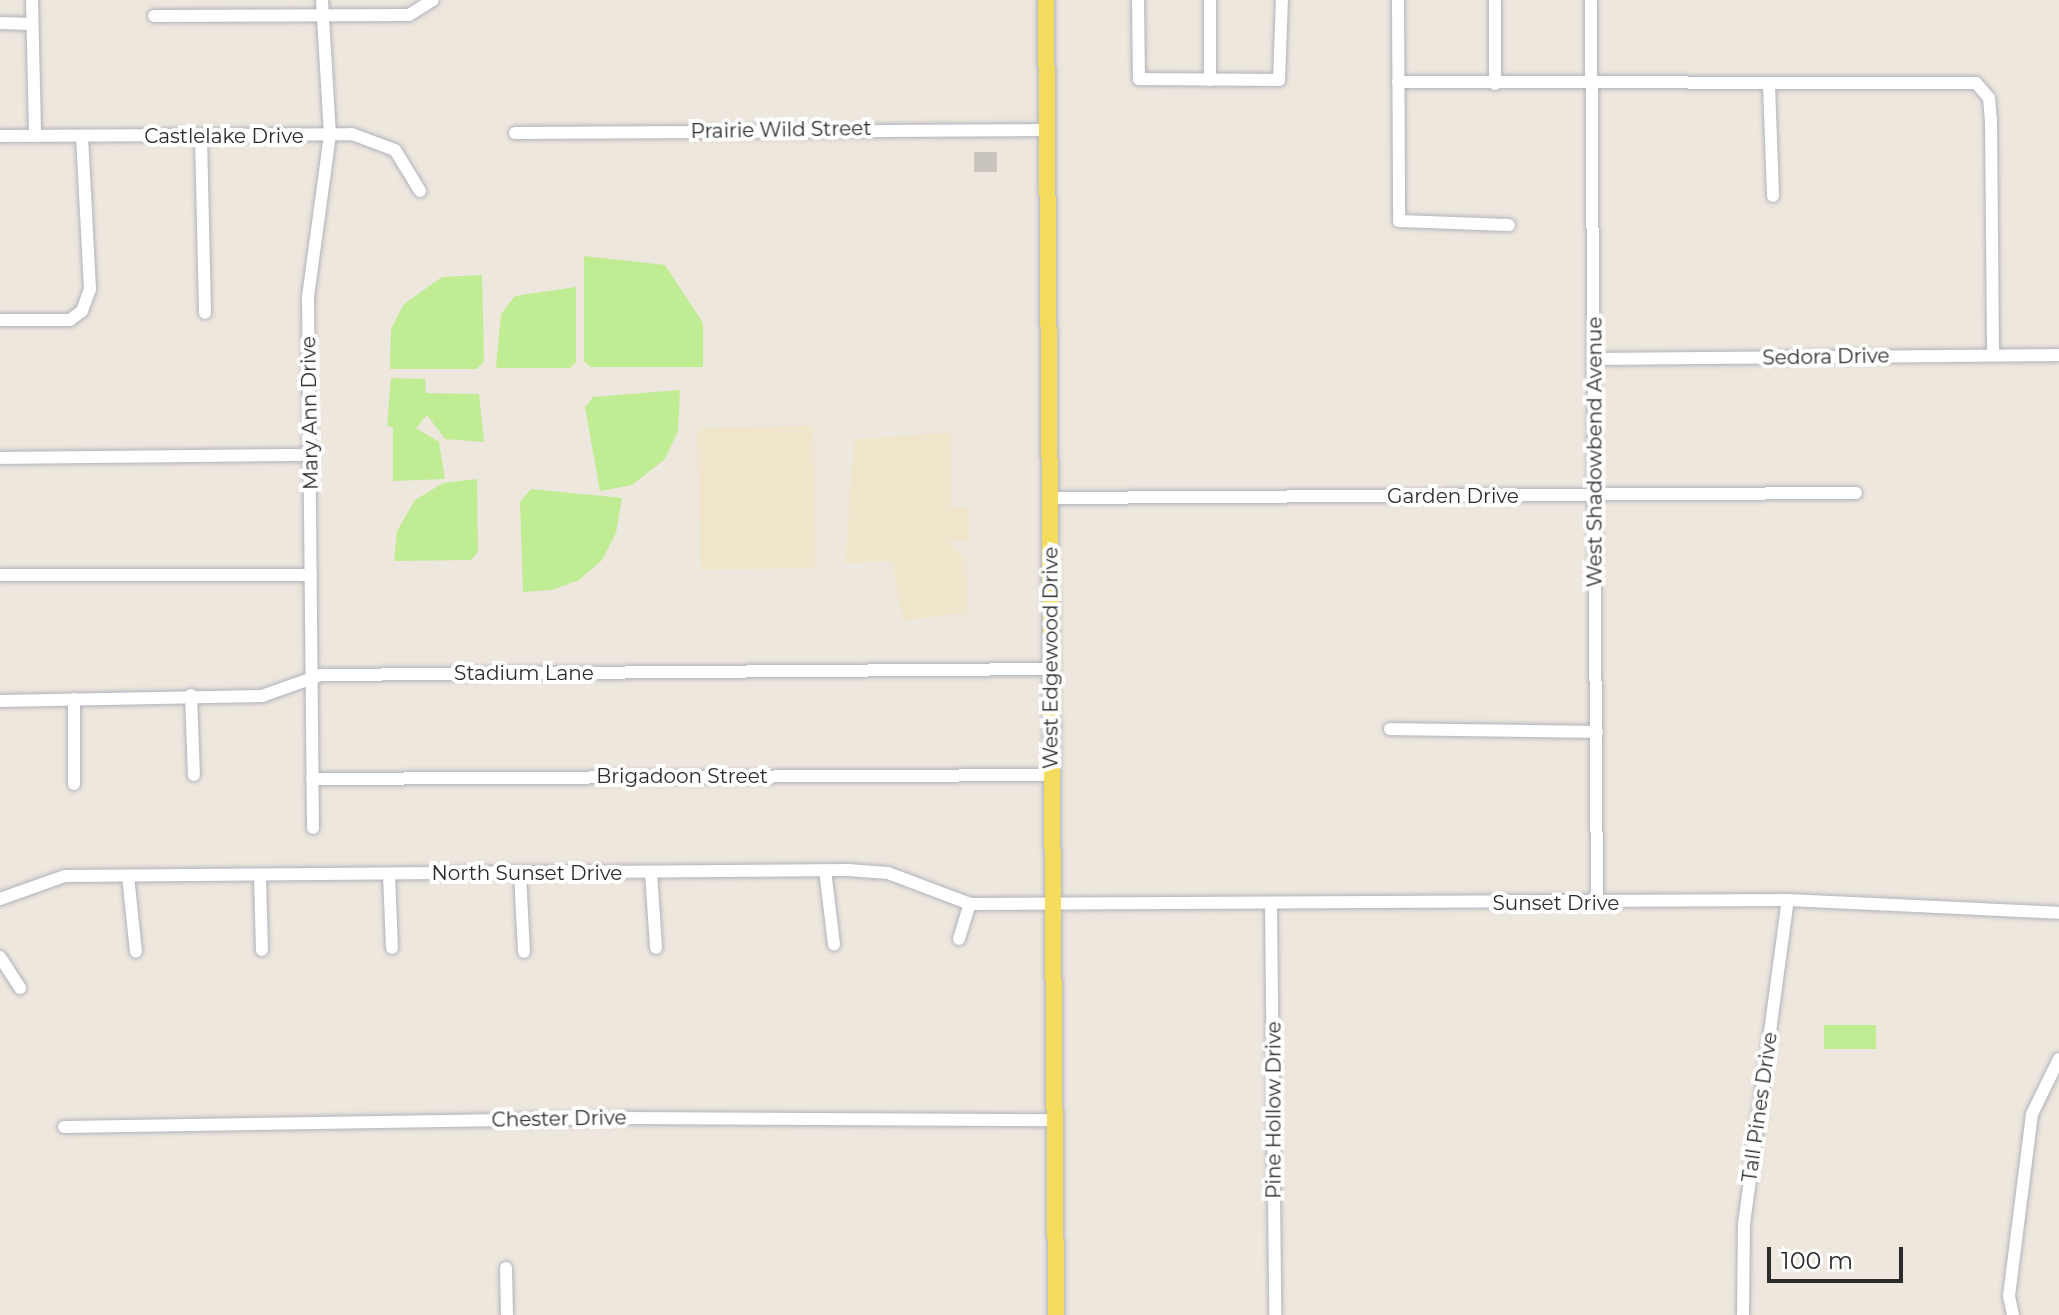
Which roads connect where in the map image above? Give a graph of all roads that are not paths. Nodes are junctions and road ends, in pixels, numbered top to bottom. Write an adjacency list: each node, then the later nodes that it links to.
1 (32, 0): 14 (street)
2 (322, 0): 11 (street, Mary Ann Drive)
3 (1046, 0): 20 (main road, West Edgewood Drive)
4 (1138, 0): 15 (street)
5 (1210, 0): 15 (street)
6 (1282, 0): 15 (street)
7 (1398, 0): 16 (street)
8 (1495, 0): 17 (street)
9 (1591, 0): 18 (street, West Shadowbend Avenue)
10 (431, 4): 11 (street)
11 (323, 15): 12 (street); 22 (street, Mary Ann Drive)
12 (154, 16)
13 (0, 23): 14 (street)
14 (32, 24): 24 (street)
15 (1210, 80)
16 (1398, 82): 17 (street); 29 (street)
17 (1495, 84): 18 (street)
18 (1592, 85): 19 (street); 34 (street, West Shadowbend Avenue)
19 (1769, 85): 28 (street); 32 (street)
20 (1047, 130): 21 (street, Prairie Wild Street); 39 (main road, West Edgewood Drive)
21 (515, 133)
22 (330, 135): 26 (street, Castlelake Drive); 27 (street, Castlelake Drive); 35 (street, Mary Ann Drive)
23 (0, 136): 24 (street, Castlelake Drive)
24 (35, 136): 25 (street, Castlelake Drive)
25 (82, 136): 26 (street, Castlelake Drive); 31 (street)
26 (201, 136): 30 (street)
27 (420, 191)
28 (1773, 196)
29 (1509, 225)
30 (205, 313)
31 (0, 320)
32 (1993, 355): 33 (street, Sedora Drive); 34 (street, Sedora Drive)
33 (2059, 355)
34 (1594, 359): 38 (street, West Shadowbend Avenue)
35 (310, 455): 36 (street); 41 (street, Mary Ann Drive)
36 (0, 458)
37 (1856, 493): 38 (street, Garden Drive)
38 (1595, 496): 39 (street, Garden Drive); 48 (street, West Shadowbend Avenue)
39 (1050, 498): 42 (main road, West Edgewood Drive)
40 (0, 575): 41 (street)
41 (311, 575): 43 (street, Mary Ann Drive)
42 (1051, 669): 43 (street, Stadium Lane); 50 (main road, West Edgewood Drive)
43 (312, 680): 44 (street, Stadium Lane); 51 (street, Mary Ann Drive)
44 (191, 695): 45 (street, Stadium Lane); 49 (street)
45 (74, 699): 46 (street, Stadium Lane); 52 (street)
46 (0, 701)
47 (1390, 729): 48 (street)
48 (1597, 732): 62 (street, West Shadowbend Avenue)
49 (194, 775)
50 (1051, 775): 51 (street, Brigadoon Street); 65 (main road, West Edgewood Drive)
51 (312, 779): 53 (street, Mary Ann Drive)
52 (74, 784)
53 (313, 828)
54 (825, 870): 55 (street, North Sunset Drive); 63 (street, North Sunset Drive); 68 (street)
55 (651, 872): 56 (street, North Sunset Drive); 70 (street)
56 (520, 873): 57 (street, North Sunset Drive); 73 (street)
57 (389, 874): 58 (street, North Sunset Drive); 69 (street)
58 (260, 875): 59 (street, North Sunset Drive); 71 (street)
59 (128, 876): 60 (street, North Sunset Drive); 72 (street)
60 (0, 899)
61 (1788, 900): 62 (street, Sunset Drive); 66 (street, Sunset Drive); 83 (street, Tall Pines Drive)
62 (1597, 903): 64 (street, Sunset Drive)
63 (970, 904): 65 (street, North Sunset Drive); 67 (street)
64 (1271, 905): 65 (street, Sunset Drive); 82 (street, Pine Hollow Drive)
65 (1053, 906): 77 (main road, West Edgewood Drive)
66 (2059, 913)
67 (959, 939)
68 (834, 944)
69 (392, 948)
70 (656, 948)
71 (262, 950)
72 (136, 952)
73 (524, 952)
74 (0, 957): 75 (street)
75 (20, 988)
76 (2059, 1059): 84 (street)
77 (1055, 1120): 78 (street, Chester Drive); 81 (main road, West Edgewood Drive)
78 (64, 1127)
79 (506, 1268): 80 (street)
80 (507, 1315)
81 (1056, 1315)
82 (1275, 1315)
83 (1743, 1315)
84 (2013, 1315)

